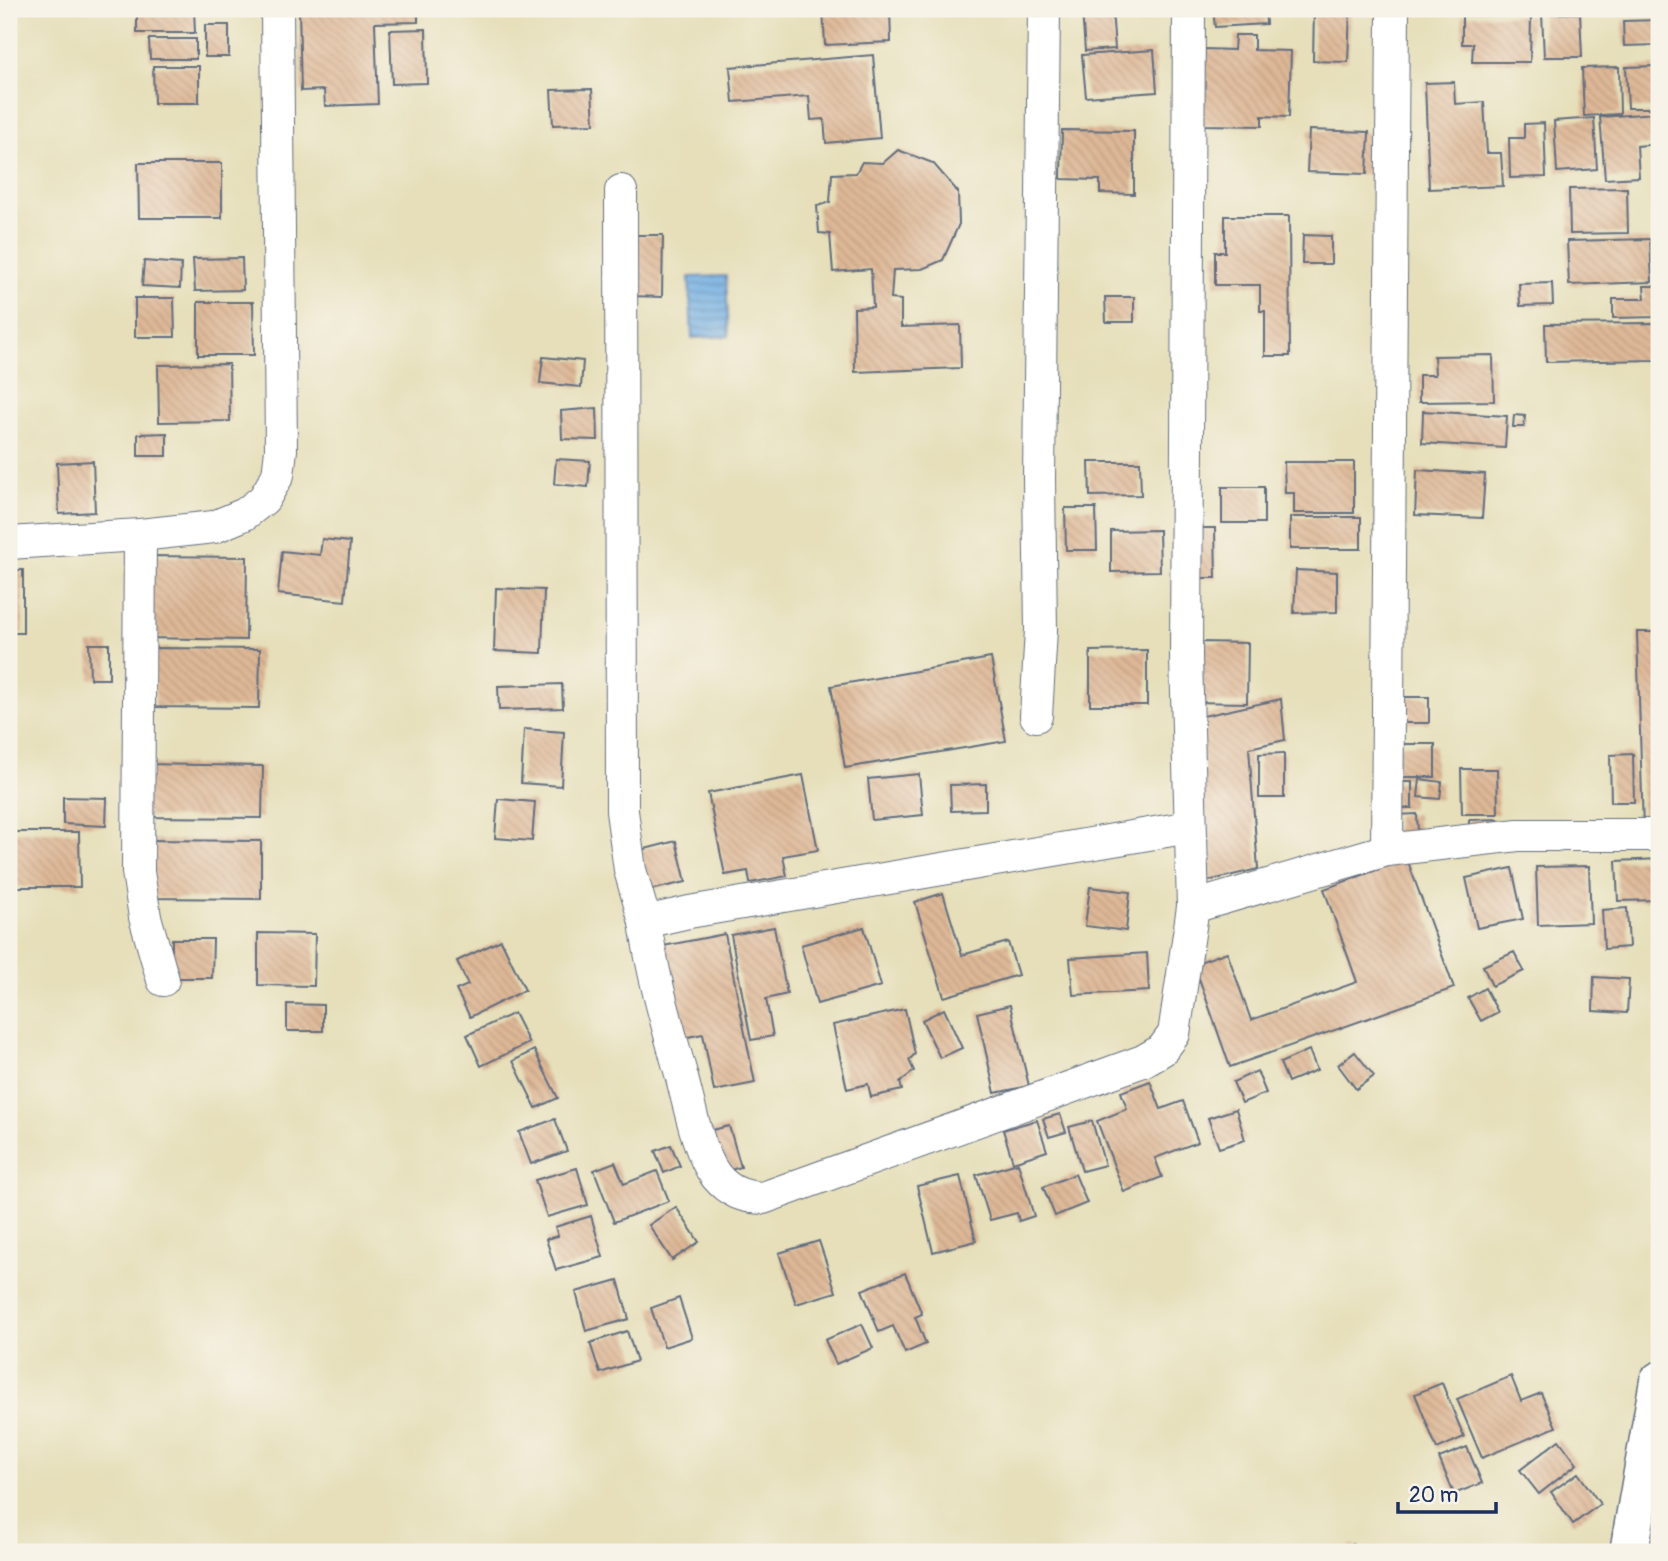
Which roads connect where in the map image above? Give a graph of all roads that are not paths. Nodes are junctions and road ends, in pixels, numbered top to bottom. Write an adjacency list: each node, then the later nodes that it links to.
1 (276, 9): 6 (street)
2 (1044, 9): 8 (street)
3 (1189, 9): 9 (street)
4 (1393, 9): 11 (street)
5 (621, 191): 13 (street)
6 (140, 535): 7 (street); 14 (street)
7 (9, 543)
8 (1036, 716)
9 (1190, 827): 12 (street); 13 (street)
10 (1659, 835): 11 (street)
11 (1387, 850): 12 (street)
12 (1194, 907): 13 (street)
13 (645, 922)
14 (163, 980)
15 (1659, 1381): 16 (street)
16 (1629, 1552)

